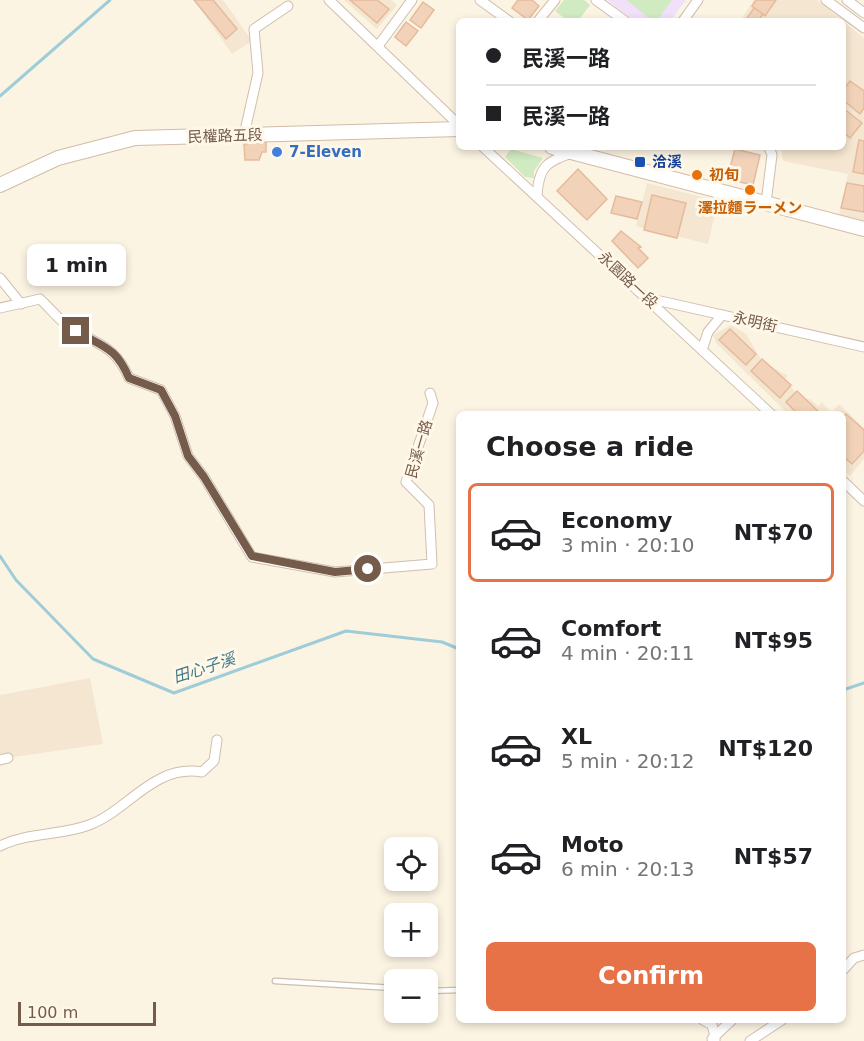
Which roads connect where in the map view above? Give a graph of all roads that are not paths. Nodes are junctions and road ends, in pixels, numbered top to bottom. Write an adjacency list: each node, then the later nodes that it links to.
1 (329, 0): 16 (street)
2 (412, 0): 16 (street)
3 (480, 0): 11 (street)
4 (555, 0): 12 (street)
5 (596, 0): 13 (street)
6 (698, 0): 14 (street)
7 (826, 0): 15 (street)
8 (847, 0): 10 (street)
9 (288, 6): 19 (street)
10 (864, 13)
11 (505, 18)
12 (540, 18)
13 (621, 18)
14 (685, 18)
15 (864, 28)
16 (378, 46): 17 (street)
17 (456, 124)
18 (456, 127): 19 (street, 民權路五段)
19 (244, 135): 23 (street, 民權路五段)
20 (486, 150): 24 (street, 永園路一段)
21 (770, 150): 25 (street)
22 (583, 151): 24 (street); 25 (street)
23 (0, 185)
24 (537, 195): 28 (street, 永園路一段)
25 (766, 204): 26 (street)
26 (864, 229)
27 (0, 278): 29 (street)
28 (646, 297): 31 (street, 永明街); 33 (street, 永園路一段)
29 (21, 303): 30 (street); 34 (street, 民溪一路)
30 (0, 308)
31 (722, 315): 32 (street, 永明街); 33 (street)
32 (864, 347)
33 (702, 350): 35 (street, 永園路一段)
34 (430, 393)
35 (768, 411)
36 (846, 484): 38 (street)
37 (864, 488): 38 (street)
38 (852, 489): 39 (street)
39 (863, 500)
40 (217, 740): 41 (street)
41 (0, 846)
42 (864, 955): 43 (street)
43 (846, 967)
44 (275, 981): 45 (lane)
45 (384, 987)
46 (456, 990): 47 (lane)
47 (438, 991)
48 (708, 1023): 51 (street)
49 (729, 1023): 51 (street)
50 (777, 1023): 52 (street)
51 (713, 1040)
52 (750, 1041)

